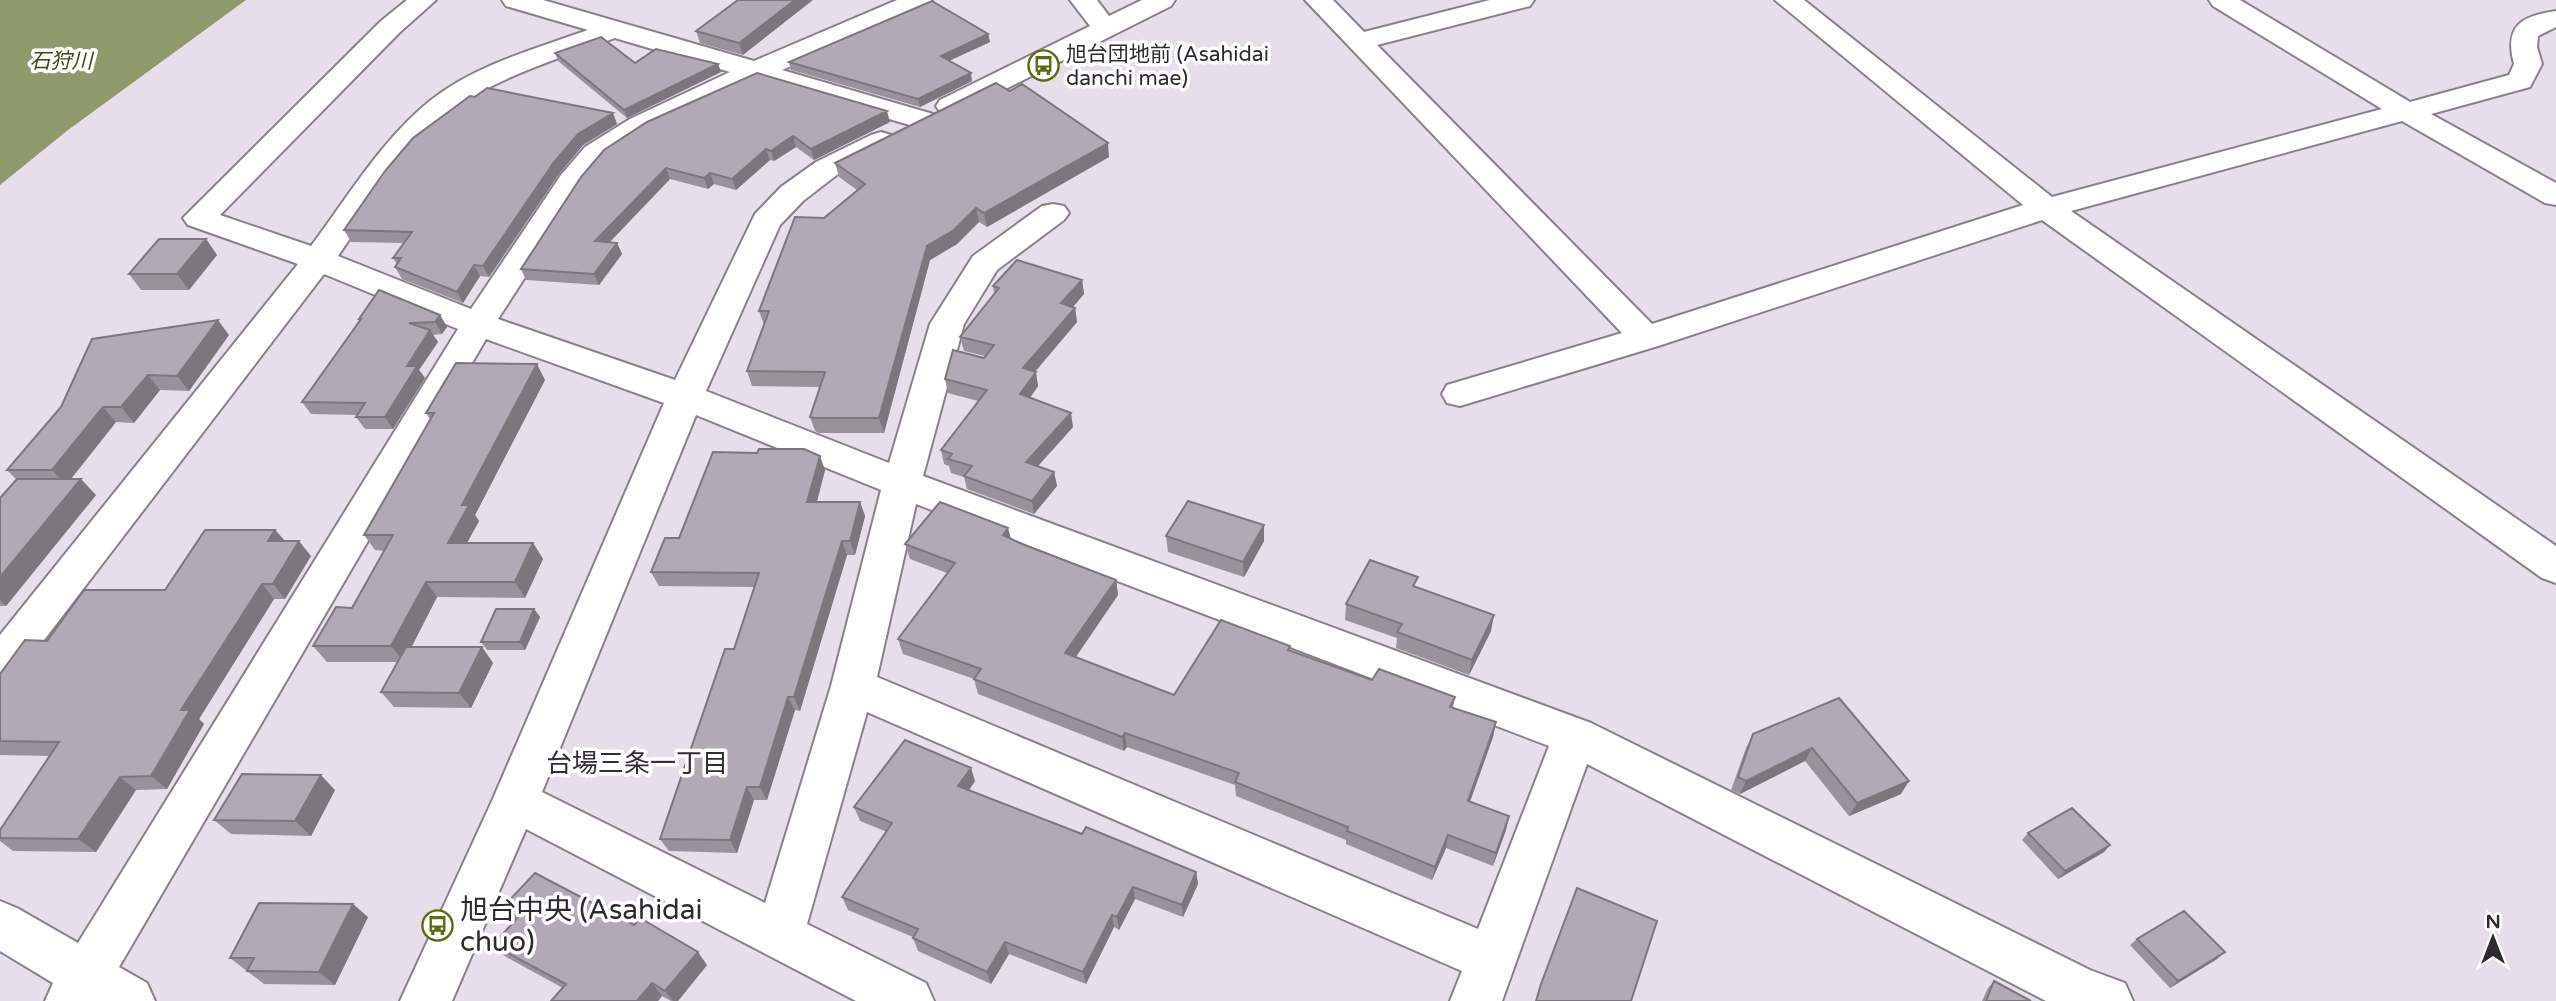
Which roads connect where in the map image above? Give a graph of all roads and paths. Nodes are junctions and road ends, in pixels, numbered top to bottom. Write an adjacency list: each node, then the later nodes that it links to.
1 (423, 0): 20 (street)
2 (515, 0): 11 (street)
3 (1083, 0): 12 (street)
4 (1162, 0): 12 (street)
5 (1318, 0): 13 (street)
6 (1521, 0): 13 (street)
7 (1788, 0): 18 (street)
8 (2222, 0): 15 (street)
9 (911, 1): 14 (street)
10 (2556, 19): 15 (street)
11 (617, 28): 14 (street); 20 (street)
12 (1106, 29): 16 (street)
13 (1360, 41): 22 (street)
14 (755, 71): 16 (street); 21 (street)
15 (2408, 113): 17 (street); 18 (street)
16 (923, 120): 24 (street)
17 (2556, 196)
18 (2046, 208): 22 (street); 26 (street)
19 (1053, 213): 25 (street)
20 (318, 260): 21 (street); 27 (street)
21 (478, 324): 24 (street); 34 (street)
22 (1646, 338): 23 (street)
23 (1460, 394)
24 (685, 397): 25 (street); 30 (street)
25 (902, 483): 28 (street); 29 (street)
26 (2556, 567)
27 (0, 666)
28 (853, 686): 32 (street); 33 (street)
29 (1575, 737): 33 (street); 38 (street)
30 (515, 801): 32 (street); 36 (street)
31 (0, 924): 34 (street)
32 (779, 936): 37 (street)
33 (1484, 980)
34 (79, 988): 35 (street)
35 (129, 1001)
36 (426, 1001)
37 (908, 1001)
38 (2107, 1001)

